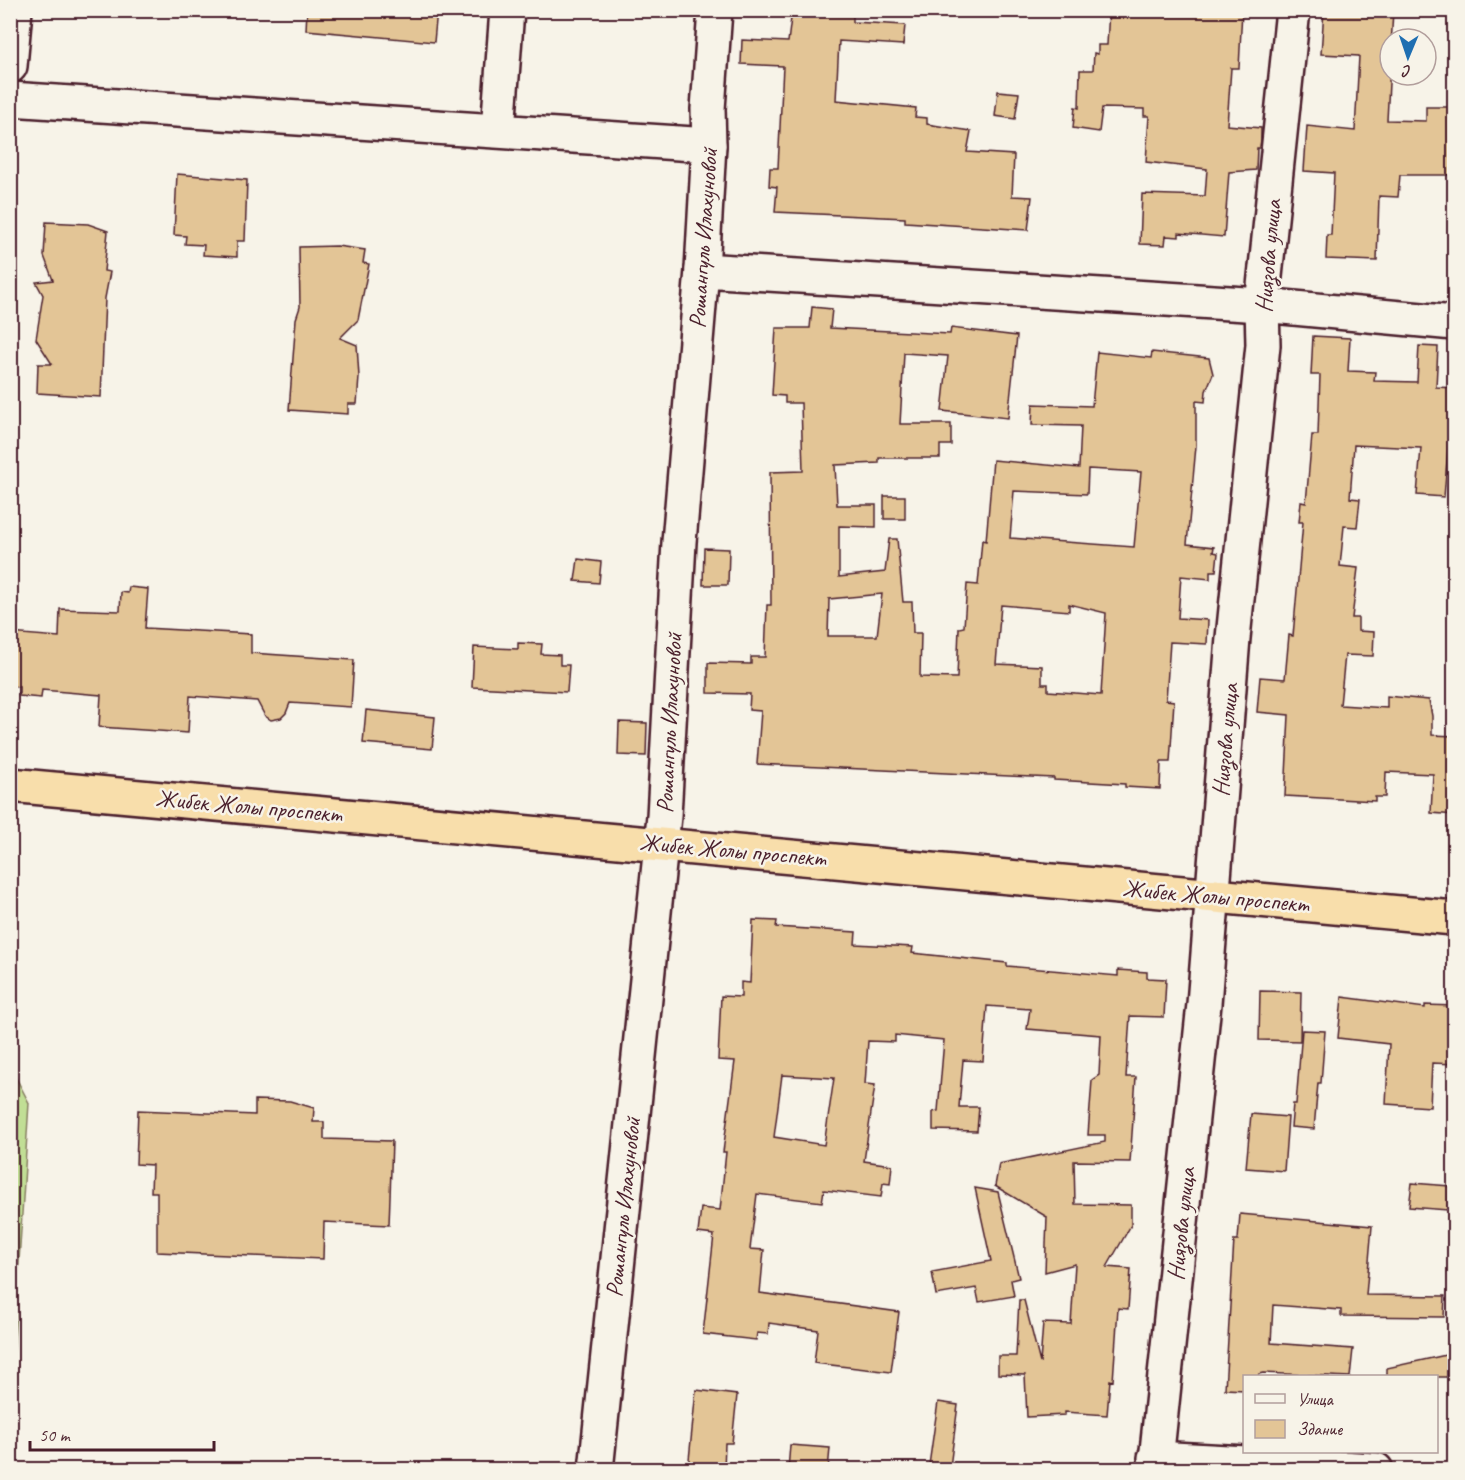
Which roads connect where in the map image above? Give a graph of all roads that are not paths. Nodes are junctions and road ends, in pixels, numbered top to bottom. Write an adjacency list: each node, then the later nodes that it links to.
1 (15, 10): 5 (street)
2 (507, 10): 7 (street)
3 (716, 10): 8 (street, Рошангуль Илахуновой)
4 (1293, 10): 10 (street, Ниязова улица)
5 (10, 66)
6 (10, 99): 7 (street)
7 (498, 130): 8 (street)
8 (709, 145): 9 (street, Рошангуль Илахуновой)
9 (702, 270): 10 (street); 13 (street, Рошангуль Илахуновой)
10 (1262, 305): 11 (street); 14 (street, Ниязова улица)
11 (1455, 323)
12 (10, 785): 13 (highway, Жибек Жолы проспект)
13 (660, 843): 14 (highway, Жибек Жолы проспект); 17 (street, Рошангуль Илахуновой)
14 (1213, 897): 15 (highway, Жибек Жолы проспект); 16 (street, Ниязова улица)
15 (1455, 918)
16 (1155, 1464): 18 (street)
17 (596, 1470)
18 (1376, 1470)

